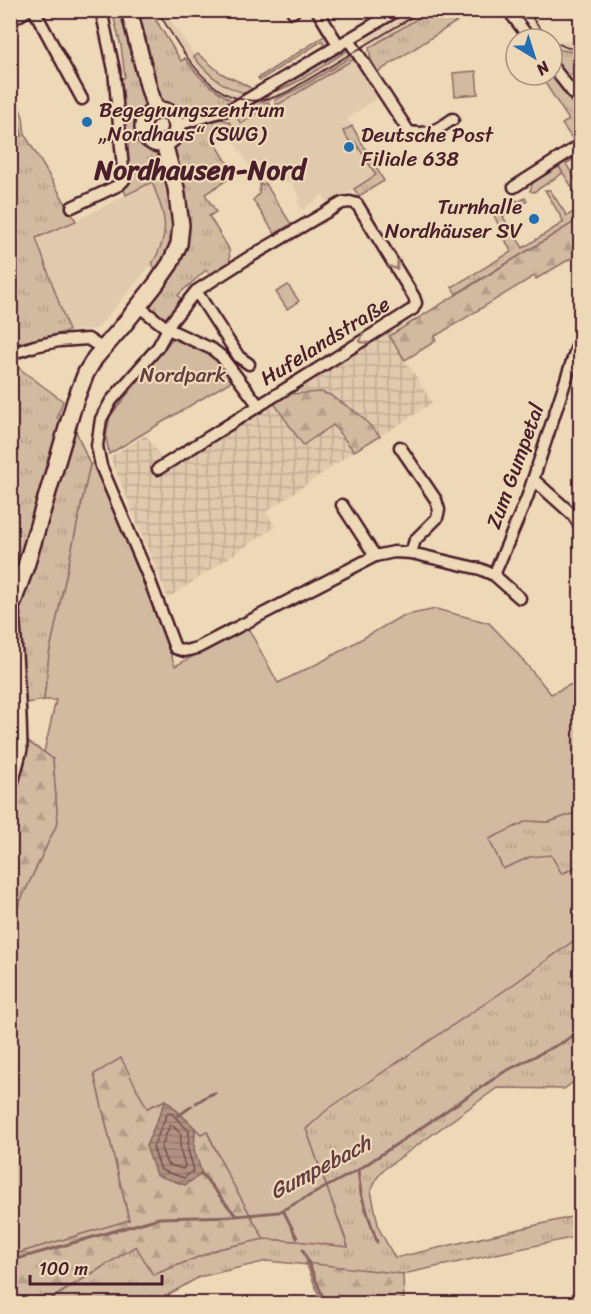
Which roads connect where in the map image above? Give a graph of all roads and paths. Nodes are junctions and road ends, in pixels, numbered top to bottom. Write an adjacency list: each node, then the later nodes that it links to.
1 (28, 10): 8 (street)
2 (34, 10): 13 (street)
3 (101, 10): 21 (street)
4 (129, 10): 15 (main road)
5 (317, 10): 11 (street)
6 (398, 10): 10 (street)
7 (508, 10): 9 (street)
8 (10, 21)
9 (521, 27)
10 (349, 40): 11 (street); 16 (street)
11 (339, 46): 17 (street)
12 (564, 81): 14 (street)
13 (82, 99)
14 (580, 102)
15 (156, 111): 17 (main road); 18 (main road)
16 (453, 119)
17 (177, 125): 18 (main road)
18 (164, 143): 23 (main road)
19 (580, 145): 20 (street)
20 (514, 188)
21 (72, 207)
22 (196, 291): 24 (street); 28 (street, Hufelandstraße); 29 (street, Hufelandstraße, one-way to 29)
23 (138, 306): 24 (street, Hufelandstraße); 26 (main road)
24 (168, 329): 29 (street, Hufelandstraße); 36 (street)
25 (580, 337): 32 (street, Zum Gumpetal)
26 (104, 349): 27 (street); 39 (main road)
27 (10, 354)
28 (249, 364)
29 (259, 406): 31 (street, Hufelandstraße)
30 (400, 447): 35 (street)
31 (158, 469)
32 (533, 479): 34 (street); 37 (street, Zum Gumpetal)
33 (342, 505): 36 (street)
34 (580, 526)
35 (411, 553): 36 (street); 37 (street)
36 (375, 556)
37 (494, 575): 38 (street)
38 (520, 598)
39 (14, 717): 40 (main road)
40 (10, 783)

